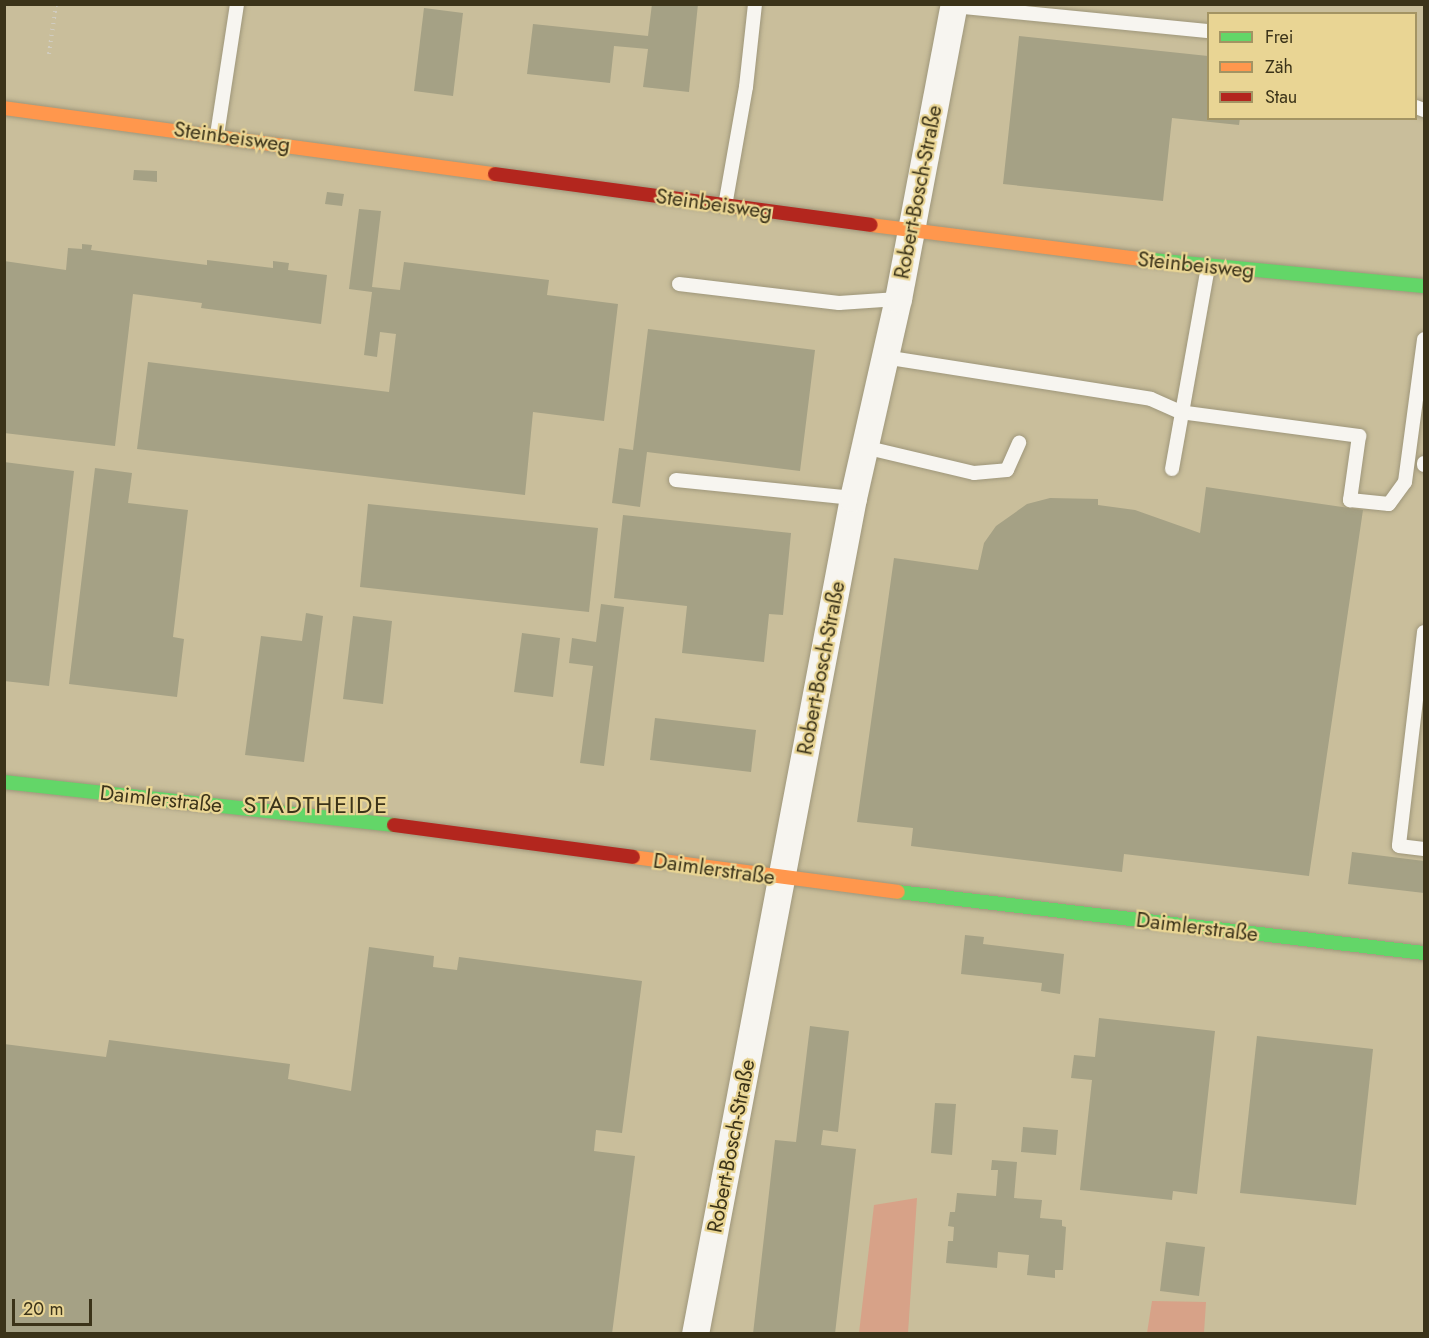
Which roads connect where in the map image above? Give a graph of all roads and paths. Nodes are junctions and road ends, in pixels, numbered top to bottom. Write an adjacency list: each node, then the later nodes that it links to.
1 (56, 4): 6 (path)
2 (237, 4): 8 (lane)
3 (755, 4): 9 (lane)
4 (954, 5): 5 (lane); 10 (street, Robert-Bosch-Straße)
5 (1207, 32)
6 (49, 54)
7 (4, 108): 8 (street, Steinbeisweg)
8 (217, 135): 9 (street, Steinbeisweg)
9 (725, 206): 10 (street, Steinbeisweg)
10 (910, 230): 11 (street, Steinbeisweg); 14 (street, Robert-Bosch-Straße)
11 (1208, 267): 13 (street, Steinbeisweg); 17 (lane)
12 (679, 284): 14 (lane)
13 (1425, 286)
14 (898, 299): 16 (street, Robert-Bosch-Straße)
15 (1425, 339): 17 (lane)
16 (884, 357): 17 (lane); 19 (street, Robert-Bosch-Straße)
17 (1180, 412): 20 (lane)
18 (1019, 442): 19 (lane)
19 (864, 447): 22 (street, Robert-Bosch-Straße)
20 (1172, 469)
21 (676, 480): 22 (lane)
22 (853, 498): 26 (street, Robert-Bosch-Straße)
23 (1425, 632): 25 (lane)
24 (4, 782): 26 (street, Daimlerstraße)
25 (1425, 849)
26 (781, 879): 27 (street, Daimlerstraße); 28 (street, Robert-Bosch-Straße)
27 (1425, 953)
28 (695, 1334)

